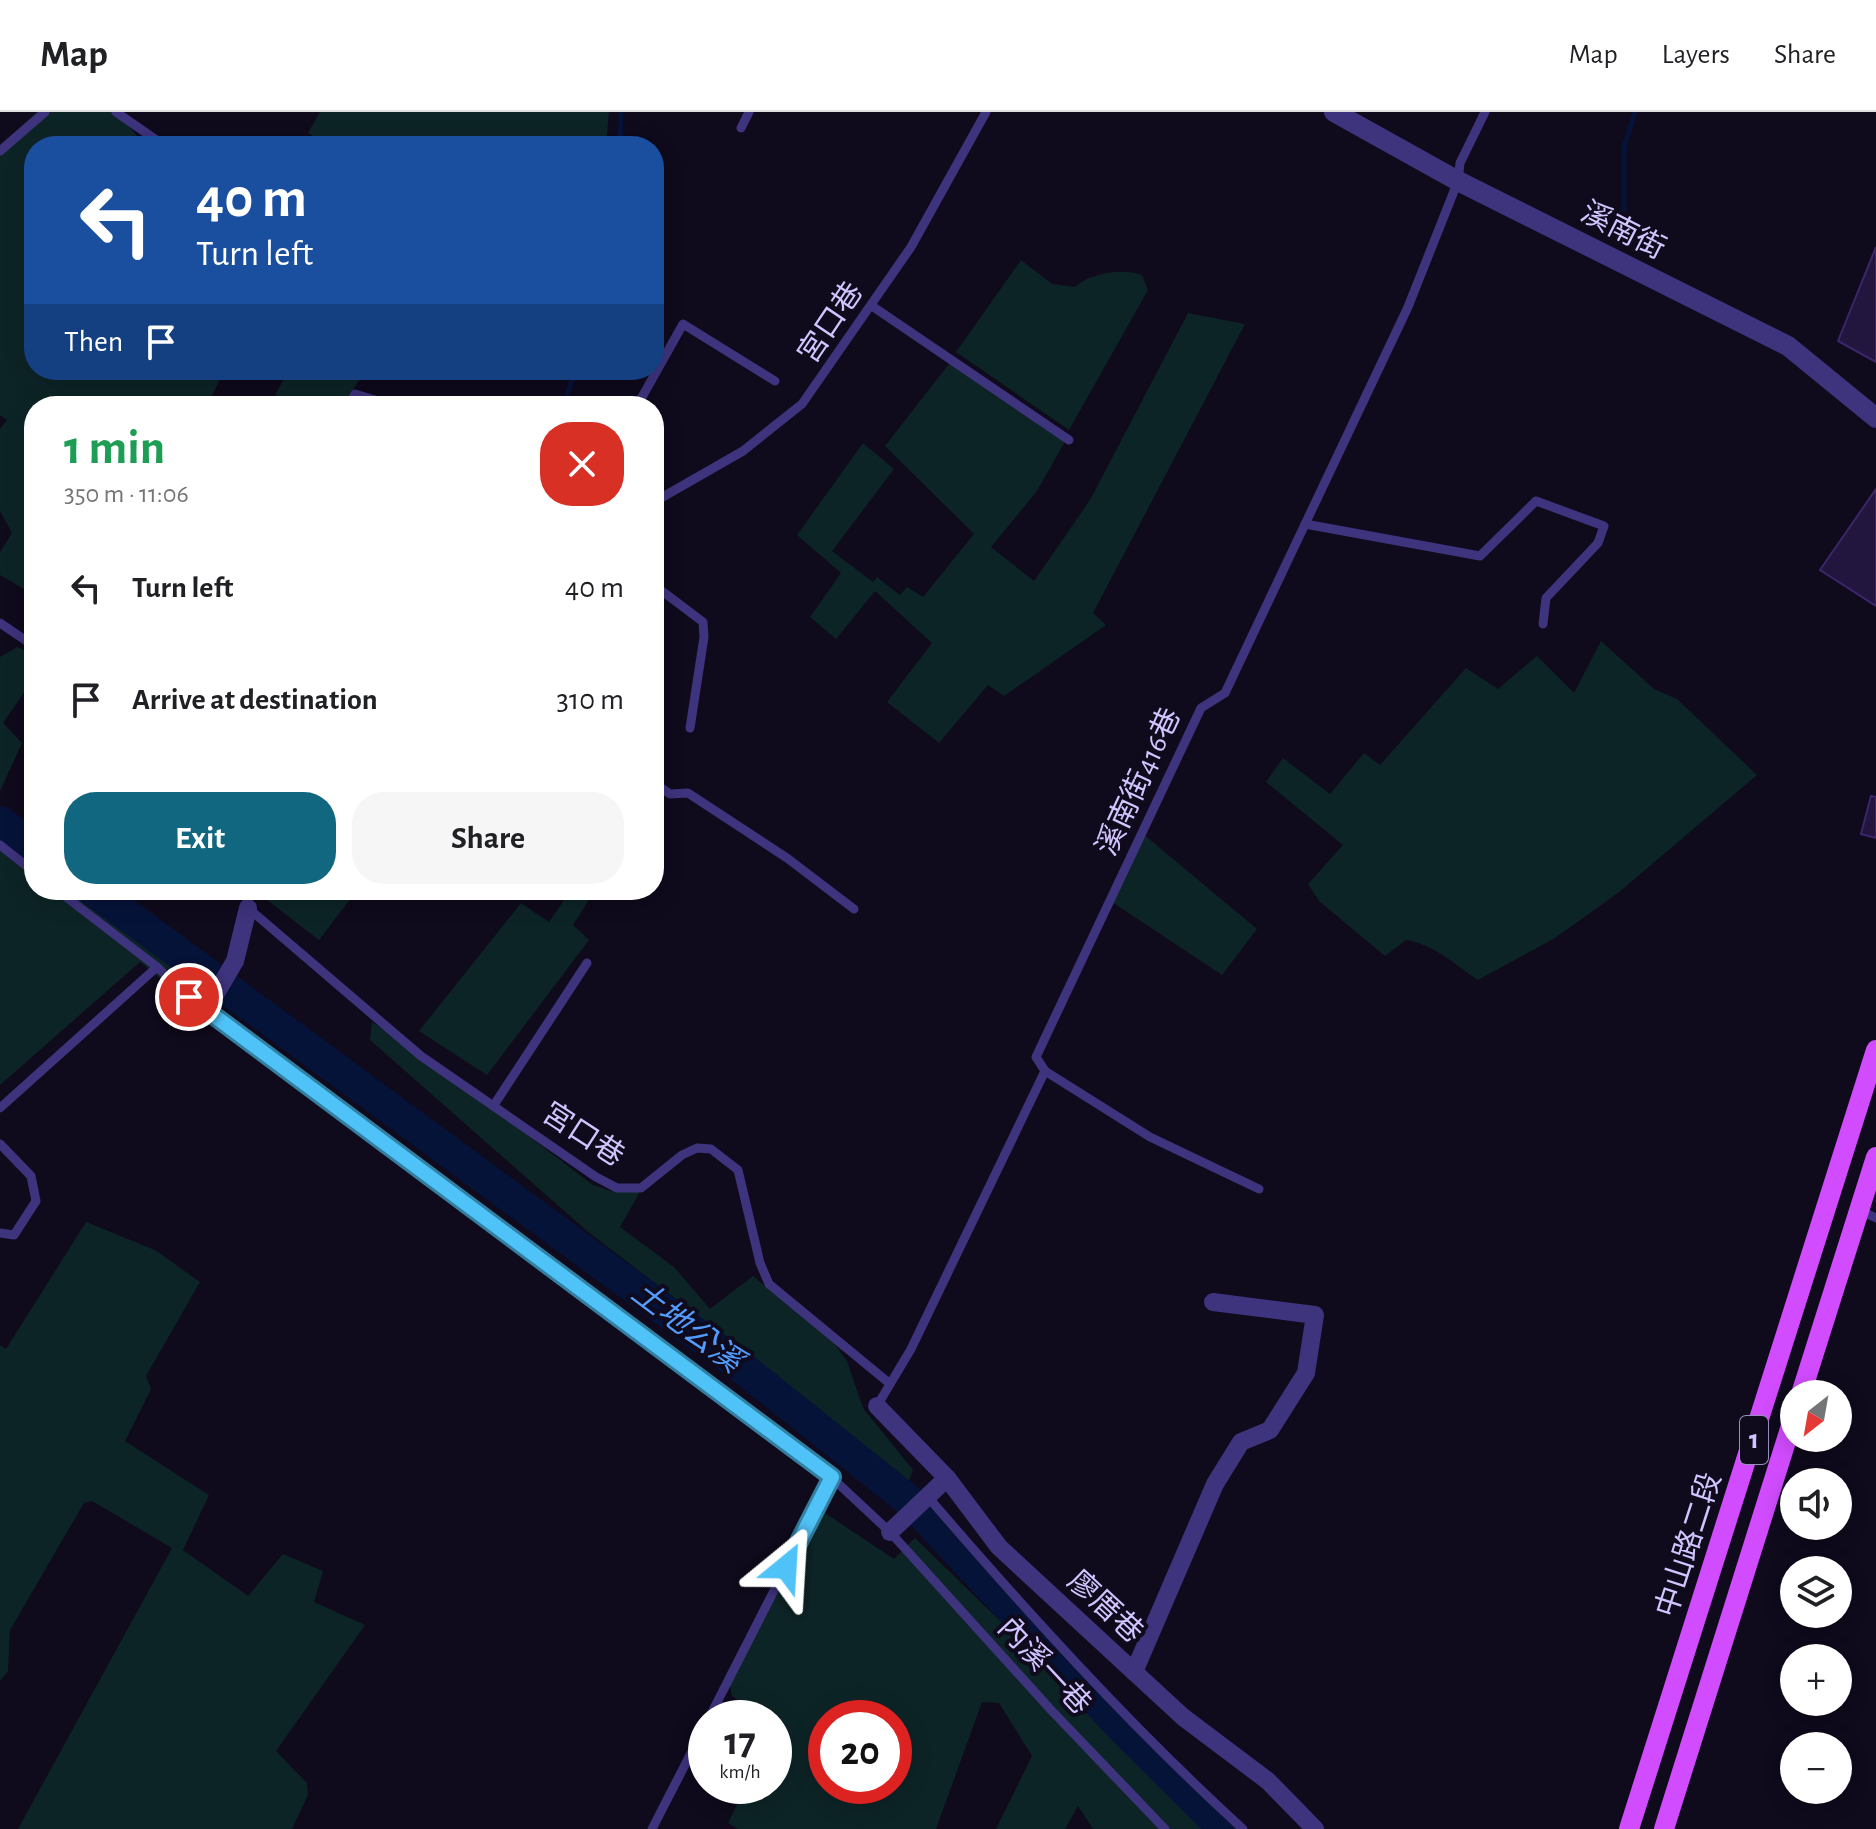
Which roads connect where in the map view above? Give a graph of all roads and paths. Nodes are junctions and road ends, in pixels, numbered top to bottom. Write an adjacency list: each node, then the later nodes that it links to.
1 (45, 112): 9 (lane)
2 (116, 112): 8 (lane)
3 (749, 112): 7 (lane)
4 (986, 112): 11 (lane, 宮口巷)
5 (1334, 112): 10 (street, 溪南街)
6 (1485, 112): 10 (lane, 溪南街416巷)
7 (741, 128)
8 (151, 136)
9 (0, 151)
10 (1458, 181): 14 (street, 溪南街); 17 (lane, 溪南街416巷)
11 (872, 306): 15 (lane); 16 (lane, 宮口巷)
12 (664, 358): 13 (lane)
13 (775, 381)
14 (1876, 418)
15 (1069, 440)
16 (664, 496)
17 (1305, 524): 20 (lane); 34 (lane, 溪南街416巷)
18 (664, 593): 22 (lane)
19 (0, 623): 21 (lane)
20 (1543, 624)
21 (24, 639)
22 (690, 728)
23 (664, 790): 29 (lane)
24 (0, 845): 25 (lane)
25 (24, 864)
26 (70, 900): 31 (lane, 內溪一巷)
27 (246, 900): 32 (street)
28 (247, 900): 35 (lane, 宮口巷)
29 (854, 909)
30 (587, 963): 35 (lane)
31 (157, 967): 32 (lane, 內溪一巷); 36 (lane)
32 (210, 1004): 47 (lane, 內溪一巷)
33 (1876, 1050): 58 (main road, 中山路二段 / 1)
34 (1045, 1071): 39 (lane); 44 (lane, 溪南街416巷)
35 (494, 1105): 44 (lane, 宮口巷)
36 (0, 1108)
37 (0, 1144): 41 (lane)
38 (1876, 1157): 40 (main road, 1)
39 (1259, 1189)
40 (1868, 1214): 43 (main road, 1)
41 (0, 1233)
42 (1213, 1302): 51 (street)
43 (1806, 1380)
44 (889, 1383): 45 (lane, 溪南街416巷)
45 (877, 1406): 48 (street, 廖厝巷)
46 (1783, 1452): 59 (main road, 中山路二段 / 1)
47 (832, 1477): 50 (lane, 內溪一巷); 52 (lane)
48 (947, 1478): 49 (street); 51 (street, 廖厝巷)
49 (928, 1497): 50 (street); 56 (lane)
50 (895, 1528): 55 (lane, 內溪一巷)
51 (1134, 1672): 57 (street, 廖厝巷)
52 (718, 1700)
53 (688, 1759): 54 (lane)
54 (652, 1829)
55 (1165, 1829)
56 (1243, 1829)
57 (1315, 1829)
58 (1629, 1829)
59 (1664, 1829)

